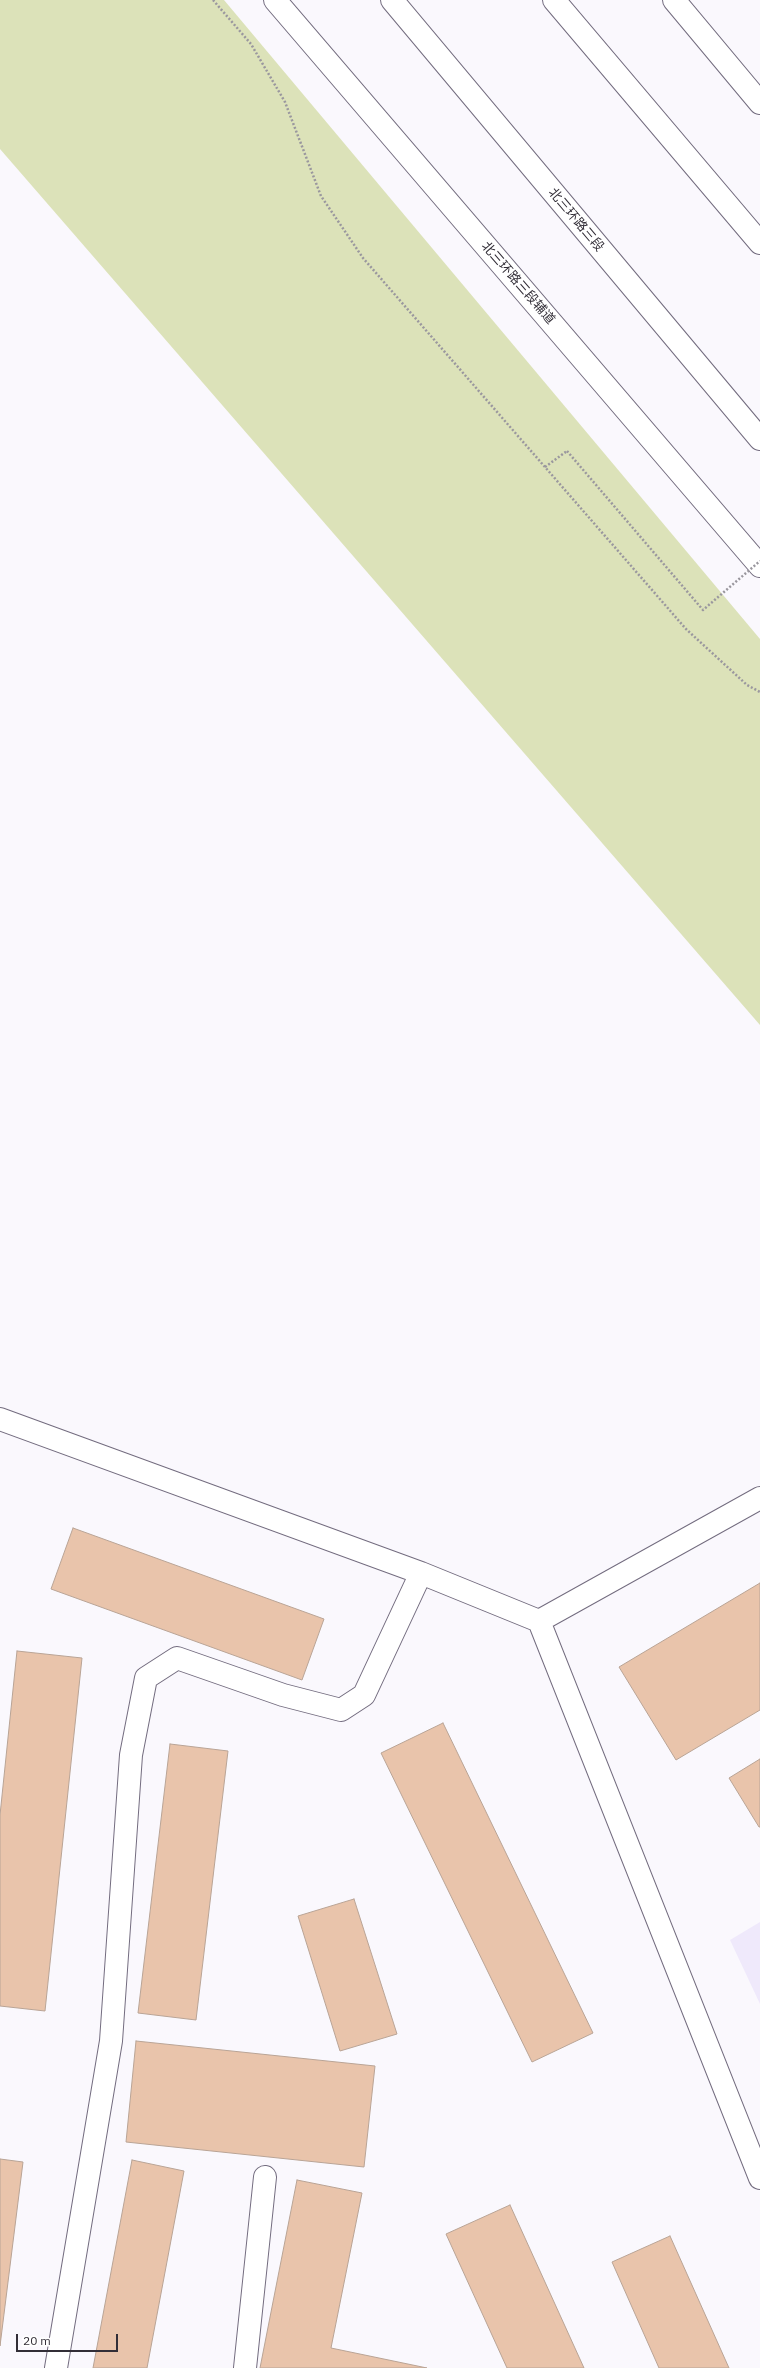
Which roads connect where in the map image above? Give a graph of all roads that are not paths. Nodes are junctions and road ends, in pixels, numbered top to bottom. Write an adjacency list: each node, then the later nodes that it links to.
1 (276, 0): 8 (main road, 北三环路三段辅道)
2 (392, 0): 7 (main road, 北三环路三段)
3 (554, 0): 6 (main road)
4 (674, 0): 5 (main road)
5 (760, 103)
6 (760, 243)
7 (760, 439)
8 (760, 566)
9 (0, 1419): 11 (main road)
10 (760, 1498): 12 (main road)
11 (421, 1573): 12 (main road); 15 (main road)
12 (539, 1621): 14 (main road)
13 (265, 2177): 16 (main road)
14 (760, 2178)
15 (56, 2368)
16 (245, 2368)

